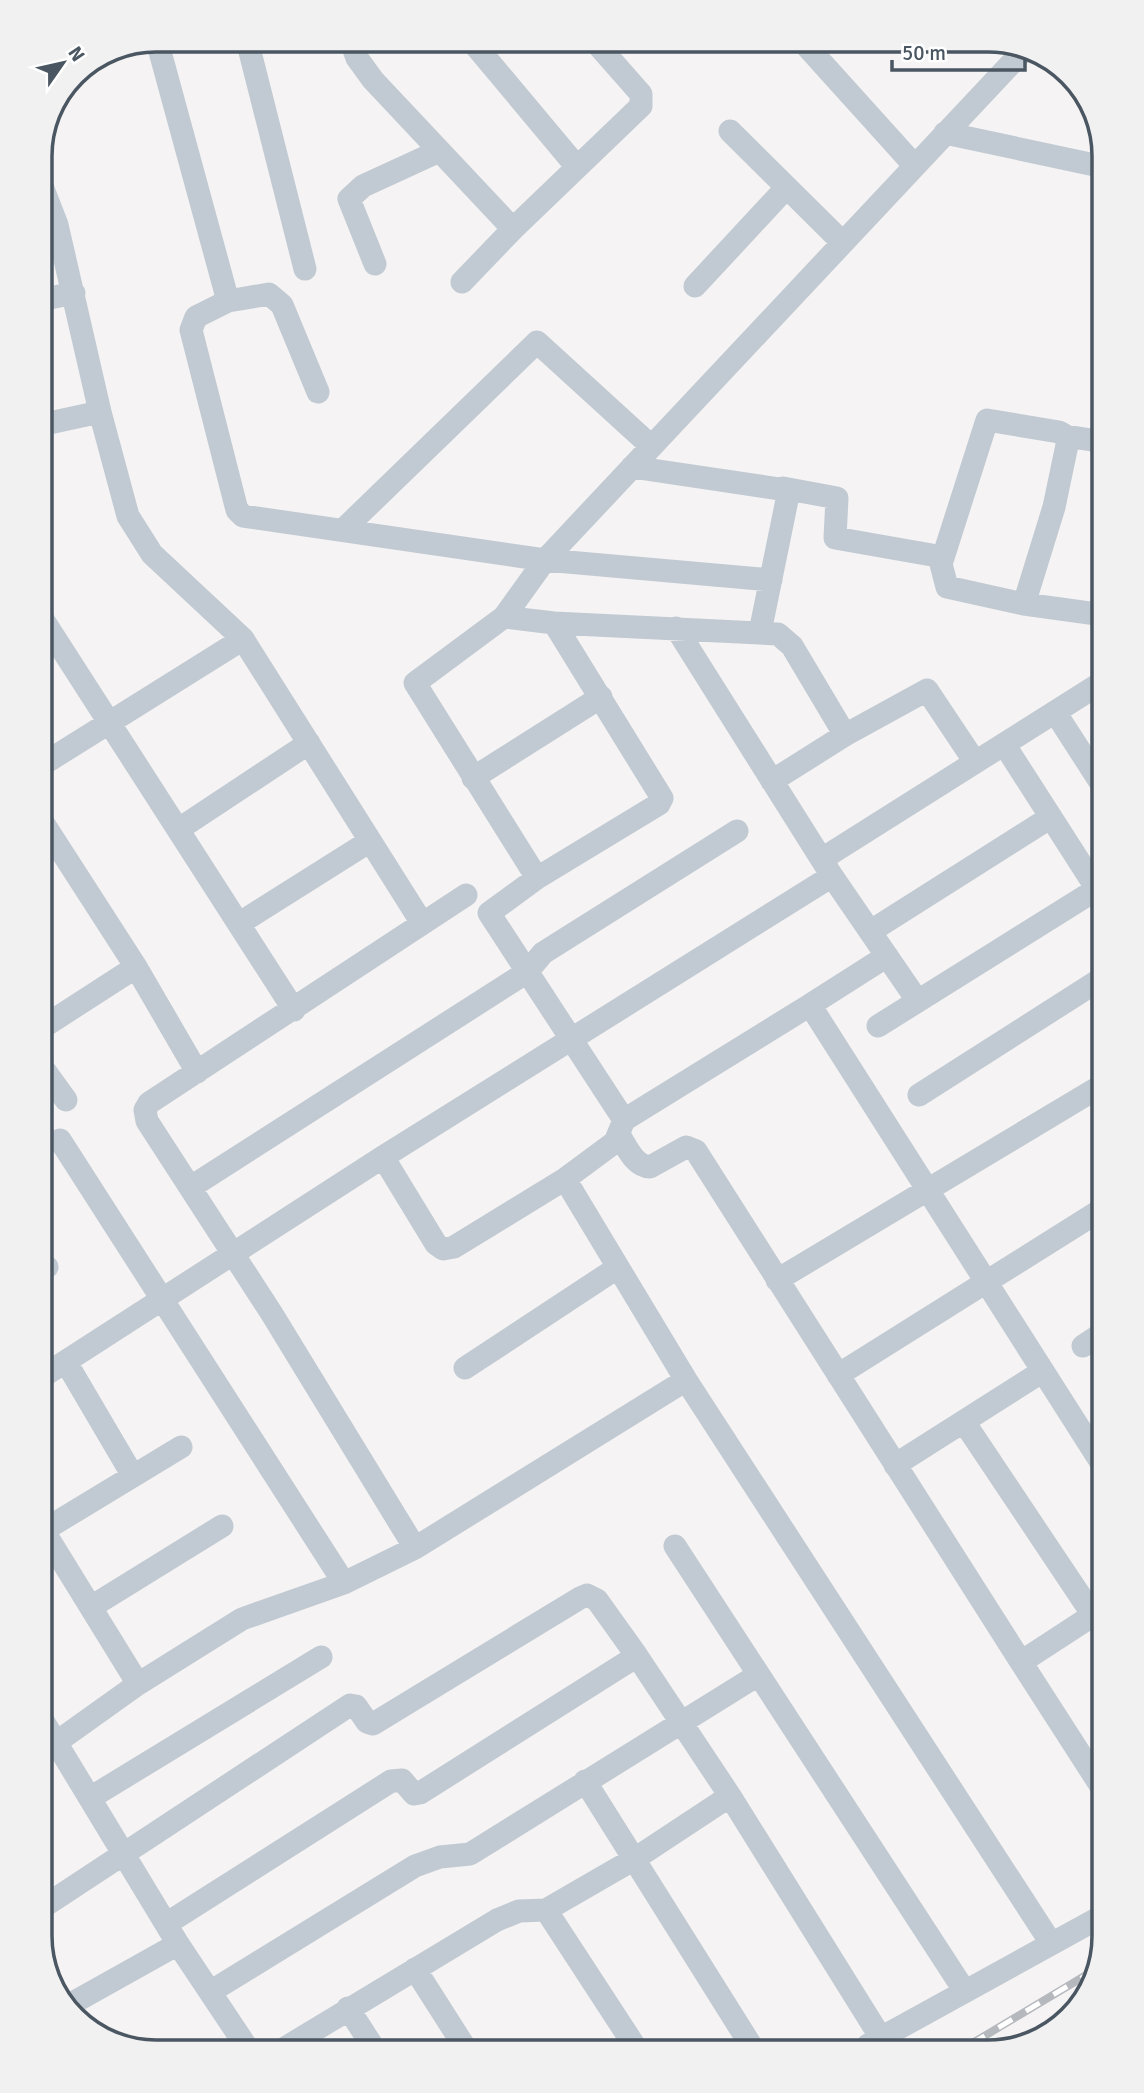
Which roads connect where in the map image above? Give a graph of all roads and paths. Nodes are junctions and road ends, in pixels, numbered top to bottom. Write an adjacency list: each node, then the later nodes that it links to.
1 (160, 52): 24 (street)
2 (250, 52): 19 (street)
3 (355, 52): 10 (street)
4 (480, 52): 13 (street)
5 (604, 53): 13 (street)
6 (813, 53): 12 (street)
7 (1017, 57): 9 (street)
8 (730, 131): 14 (street)
9 (945, 133): 11 (street); 12 (street)
10 (437, 152): 16 (street); 18 (street)
11 (1092, 164)
12 (914, 165): 17 (street)
13 (578, 167): 16 (street)
14 (786, 188): 17 (street); 21 (street)
15 (53, 215): 22 (street)
16 (513, 229): 20 (street)
17 (842, 242): 30 (street)
18 (375, 264)
19 (305, 269)
20 (462, 282)
21 (695, 286)
22 (74, 293): 23 (street); 26 (street)
23 (53, 297)
24 (228, 301): 25 (street); 33 (street)
25 (318, 392)
26 (100, 412): 27 (street); 44 (street)
27 (53, 422)
28 (1066, 436): 29 (street); 34 (street); 37 (street)
29 (1092, 440)
30 (652, 446): 31 (street); 33 (street)
31 (632, 467): 32 (street); 35 (street)
32 (783, 488): 34 (street); 36 (street)
33 (343, 530): 35 (street)
34 (943, 557): 37 (street)
35 (545, 560): 36 (street); 39 (street)
36 (771, 580): 42 (street)
37 (1024, 604): 38 (street)
38 (1092, 613)
39 (504, 617): 40 (street); 55 (street)
40 (554, 622): 41 (street); 46 (street)
41 (676, 628): 42 (street); 56 (street)
42 (760, 632): 49 (street)
43 (53, 635): 48 (street)
44 (243, 639): 48 (street); 50 (street)
45 (1092, 689): 47 (street)
46 (601, 697): 55 (street); 63 (street)
47 (1055, 712): 51 (street); 54 (street)
48 (109, 722): 52 (street); 58 (street)
49 (845, 735): 53 (street); 56 (street)
50 (309, 743): 58 (street); 61 (street)
51 (1004, 744): 53 (street); 57 (street)
52 (53, 758)
53 (975, 762): 62 (street)
54 (1092, 769)
55 (473, 778): 63 (street)
56 (772, 781): 62 (street)
57 (1051, 817): 64 (street); 69 (street)
58 (179, 829): 67 (street)
59 (737, 831): 72 (street)
60 (53, 838): 71 (street)
61 (370, 841): 67 (street); 68 (street)
62 (827, 867): 69 (street); 79 (street)
63 (537, 878): 72 (street)
64 (1092, 881)
65 (466, 895): 68 (street)
66 (1092, 899): 74 (street)
67 (240, 923): 76 (street)
68 (422, 923): 76 (street)
69 (871, 931): 70 (street)
70 (887, 956): 74 (street); 75 (street)
71 (136, 967): 77 (street); 80 (street)
72 (527, 972): 79 (street); 89 (street)
73 (1092, 985): 83 (street)
74 (917, 1000): 78 (street)
75 (810, 1004): 85 (street); 90 (street)
76 (294, 1010): 80 (street)
77 (53, 1020)
78 (878, 1026)
79 (572, 1039): 85 (street); 87 (street)
80 (197, 1072): 89 (street)
81 (52, 1081): 84 (street)
82 (1092, 1091): 90 (street)
83 (919, 1094)
84 (66, 1100)
85 (621, 1127): 88 (street); 94 (street)
86 (60, 1140): 96 (street)
87 (383, 1157): 88 (street); 92 (street)
88 (565, 1179): 93 (street)
89 (191, 1188): 92 (street)
90 (926, 1191): 94 (street); 95 (street)
91 (1092, 1216): 95 (street)
92 (234, 1254): 96 (street); 114 (street)
93 (617, 1268): 100 (street); 104 (street)
94 (776, 1280): 103 (street)
95 (986, 1282): 102 (street); 103 (street)
96 (162, 1301): 99 (street); 115 (street)
97 (1092, 1340): 98 (street)
98 (1083, 1346)
99 (66, 1362): 101 (street); 109 (street)
100 (465, 1368)
101 (52, 1370)
102 (1042, 1371): 105 (street); 107 (street)
103 (838, 1375): 108 (street)
104 (686, 1380): 114 (street); 137 (street)
105 (964, 1422): 108 (street); 116 (street)
106 (181, 1447): 109 (street)
107 (1092, 1448)
108 (895, 1465): 121 (street)
109 (133, 1476): 110 (street)
110 (52, 1522)
111 (222, 1526): 117 (street)
112 (52, 1544): 117 (street)
113 (675, 1546): 122 (street)
114 (415, 1548): 115 (street)
115 (344, 1583): 123 (street)
116 (1092, 1603)
117 (91, 1607): 123 (street)
118 (1092, 1616): 121 (street)
119 (637, 1656): 124 (street); 131 (street); 136 (street)
120 (321, 1657): 130 (street)
121 (1021, 1662): 127 (street)
122 (758, 1675): 124 (street); 139 (street)
123 (138, 1684): 125 (street)
124 (682, 1723): 128 (street); 129 (street)
125 (52, 1745)
126 (52, 1753): 130 (street)
127 (1092, 1772)
128 (585, 1781): 132 (street); 140 (street)
129 (730, 1796): 132 (street); 149 (street)
130 (90, 1798): 131 (street)
131 (123, 1854): 133 (street); 136 (street)
132 (636, 1858): 134 (street); 148 (street)
133 (52, 1894)
134 (546, 1910): 138 (street); 147 (street)
135 (1092, 1921): 137 (street)
136 (172, 1934): 140 (street); 141 (street)
137 (1051, 1944): 139 (street)
138 (415, 1969): 142 (street); 146 (street)
139 (964, 1990): 150 (street)
140 (210, 1992): 143 (street)
141 (75, 2002)
142 (348, 2008): 144 (street); 145 (street)
143 (242, 2040)
144 (298, 2040)
145 (369, 2040)
146 (460, 2040)
147 (631, 2040)
148 (748, 2040)
149 (873, 2040)
150 (877, 2040)

